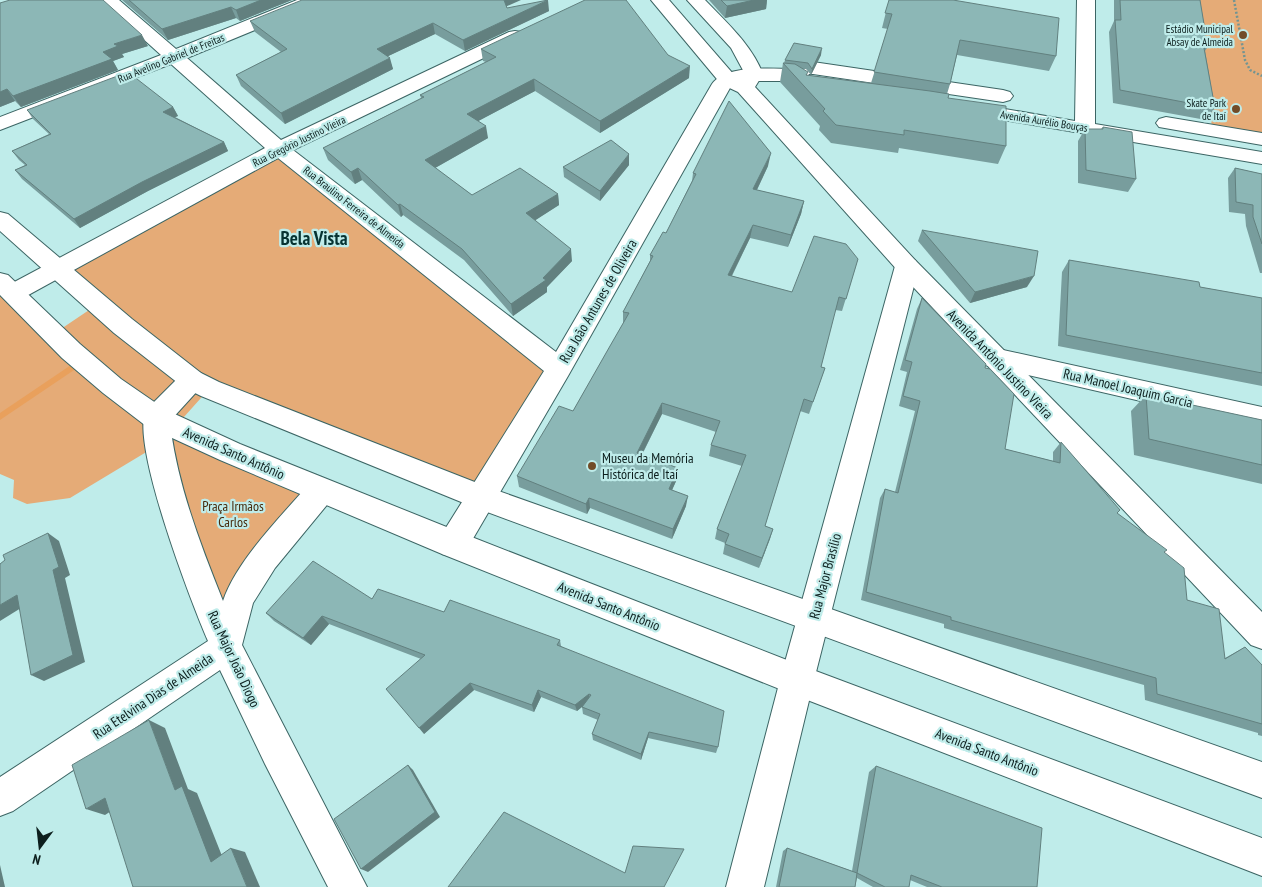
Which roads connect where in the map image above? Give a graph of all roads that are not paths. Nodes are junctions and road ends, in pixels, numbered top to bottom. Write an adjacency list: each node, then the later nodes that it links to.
1 (109, 0): 7 (street, Rua Braulino Ferreira de Almeida)
2 (312, 0): 7 (street, Rua Avelino Gabriel de Freitas)
3 (660, 0): 9 (street, Avenida Antônio Justino Vieira)
4 (696, 0): 9 (street, Avenida Antônio Justino Vieira)
5 (1086, 0): 12 (street)
6 (528, 30): 16 (street, Rua Gregório Justino Vieira)
7 (174, 57): 14 (street, Rua Avelino Gabriel de Freitas); 16 (street, Rua Braulino Ferreira de Almeida)
8 (799, 75): 9 (street, Avenida Aurélio Bouças); 10 (street, Avenida Aurélio Bouças); 12 (street, Avenida Aurélio Bouças)
9 (742, 81): 19 (street, Avenida Antônio Justino Vieira); 23 (street, Rua João Antunes de Oliveira)
10 (1016, 98)
11 (1065, 106): 12 (street, Avenida Aurélio Bouças)
12 (1091, 116): 17 (street, Avenida Aurélio Bouças)
13 (1150, 120): 15 (street)
14 (0, 124)
15 (1262, 139)
16 (280, 149): 20 (street, Rua Gregório Justino Vieira); 23 (street, Rua Braulino Ferreira de Almeida)
17 (1262, 158)
18 (0, 219): 20 (street)
19 (907, 266): 22 (street, Avenida Antônio Justino Vieira); 30 (street, Rua Major Brasílio)
20 (58, 268): 21 (street, Rua Gregório Justino Vieira); 24 (street)
21 (6, 287): 25 (street, Avenida Santo Antônio)
22 (994, 358): 26 (street, Rua Manoel Joaquim Garcia); 31 (street, Avenida Antônio Justino Vieira)
23 (559, 369): 28 (street, Rua João Antunes de Oliveira)
24 (192, 380): 25 (street); 28 (street)
25 (156, 418): 27 (street, Avenida Santo Antônio); 32 (street, Rua Major João Diogo)
26 (1262, 418)
27 (321, 490): 29 (street, Avenida Santo Antônio); 32 (street, Rua Etelvina Dias de Almeida)
28 (481, 497): 29 (street, Rua João Antunes de Oliveira); 30 (street)
29 (453, 544): 33 (street, Avenida Santo Antônio)
30 (815, 618): 33 (street, Rua Major Brasílio); 34 (street)
31 (1262, 634)
32 (225, 648): 35 (street, Rua Etelvina Dias de Almeida); 37 (street, Rua Major João Diogo)
33 (797, 680): 36 (street, Avenida Santo Antônio); 38 (street, Rua Major Brasílio)
34 (1262, 780)
35 (0, 798)
36 (1262, 857)
37 (348, 887)
38 (745, 887)

